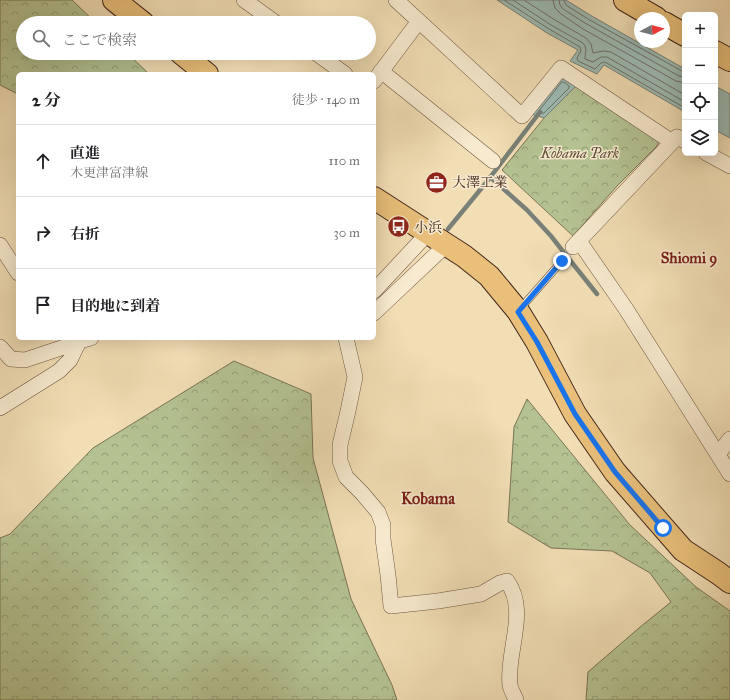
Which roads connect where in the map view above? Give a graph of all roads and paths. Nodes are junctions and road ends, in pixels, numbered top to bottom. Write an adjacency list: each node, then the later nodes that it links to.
1 (114, 0): 6 (main road)
2 (244, 0): 7 (street)
3 (396, 0): 8 (street)
4 (625, 0): 5 (main road)
5 (646, 12)
6 (134, 16)
7 (266, 16)
8 (419, 21): 17 (street); 18 (street)
9 (670, 26): 10 (main road)
10 (682, 33)
11 (718, 54): 14 (main road)
12 (190, 60): 15 (main road)
13 (326, 60): 16 (street)
14 (730, 60)
15 (205, 72)
16 (342, 72)
17 (378, 76): 20 (street)
18 (678, 142): 36 (street)
19 (712, 156): 21 (street)
20 (493, 161)
21 (730, 166)
22 (376, 199): 23 (main road)
23 (428, 233): 24 (main road); 28 (street)
24 (446, 244): 29 (street); 30 (main road)
25 (0, 245): 27 (street)
26 (562, 261): 30 (lane)
27 (16, 270)
28 (376, 289)
29 (376, 311)
30 (518, 312): 38 (main road)
31 (347, 340): 39 (street)
32 (81, 341): 33 (street); 34 (street)
33 (0, 347)
34 (0, 408)
35 (730, 439): 36 (street)
36 (718, 454): 37 (street)
37 (730, 474)
38 (730, 582)
39 (516, 700)

